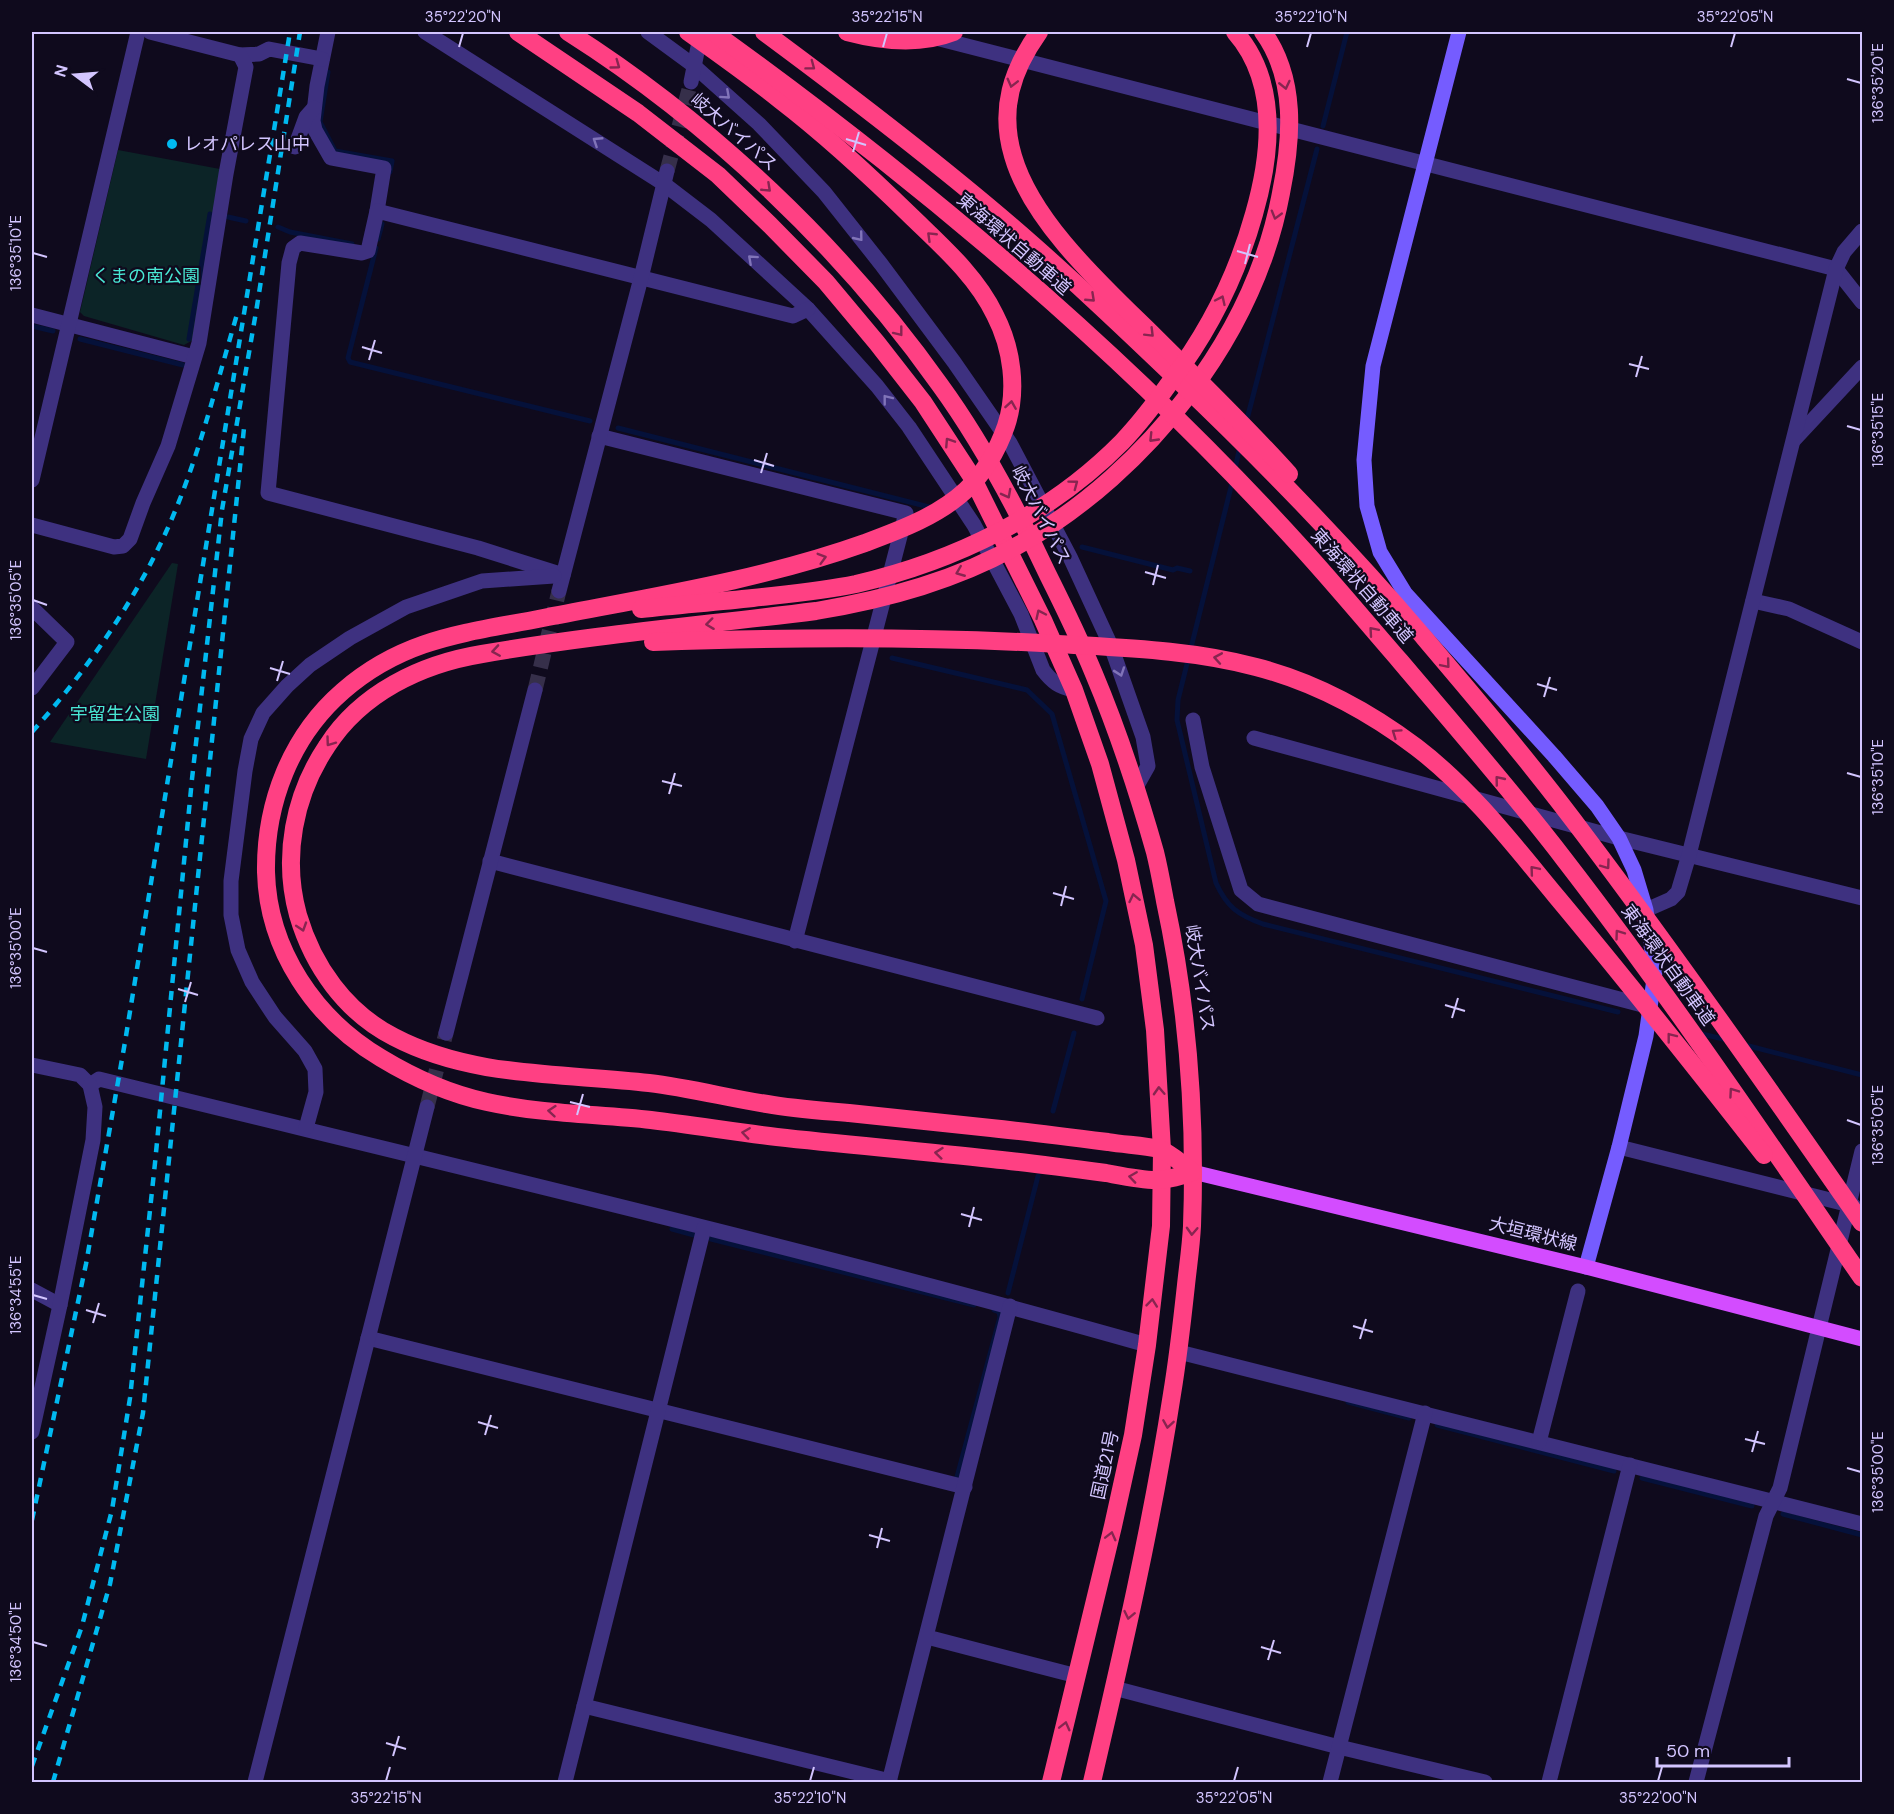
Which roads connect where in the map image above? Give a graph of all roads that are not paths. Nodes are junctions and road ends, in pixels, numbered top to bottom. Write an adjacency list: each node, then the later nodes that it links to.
1 (138, 32): 34 (street)
2 (150, 32): 19 (street)
3 (328, 32): 20 (street)
4 (425, 32): 26 (street, one-way to 4)
5 (518, 32): 52 (highway, one-way to 5)
6 (568, 32): 55 (highway, 岐大バイパス, one-way to 55)
7 (648, 32): 21 (street)
8 (688, 32): 46 (highway, one-way to 8)
9 (702, 32): 21 (street)
10 (713, 32): 79 (highway, 東海環状自動車道, one-way to 10)
11 (764, 32): 47 (highway, 東海環状自動車道, one-way to 47)
12 (847, 32): 14 (highway)
13 (910, 32): 25 (street)
14 (954, 32)
15 (1039, 32): 47 (highway, one-way to 47)
16 (1235, 32): 46 (highway, one-way to 16)
17 (1263, 32): 49 (highway, one-way to 49)
18 (1459, 32): 25 (street)
19 (240, 55): 20 (street); 35 (street)
20 (322, 59): 23 (street)
21 (693, 65): 22 (street); 55 (street, one-way to 55)
22 (691, 82)
23 (314, 108): 24 (street); 27 (street)
24 (295, 147)
25 (1425, 164): 29 (street); 56 (street)
26 (666, 178): 30 (street); 32 (street, one-way to 26)
27 (377, 211): 30 (street); 42 (street)
28 (1863, 231): 29 (street)
29 (1836, 269): 31 (street); 39 (street)
30 (641, 278): 32 (street); 38 (street)
31 (1863, 302)
32 (808, 309): 52 (street, one-way to 32)
33 (32, 315): 34 (street)
34 (69, 325): 35 (street); 37 (street)
35 (194, 357): 41 (street)
36 (1863, 367): 39 (street)
37 (38, 424): 40 (street)
38 (600, 436): 42 (street); 61 (street)
39 (1792, 442): 44 (street)
40 (32, 480)
41 (32, 525)
42 (563, 576): 43 (street); 68 (street)
43 (559, 591)
44 (1753, 601): 48 (street); 57 (street)
45 (32, 608): 50 (street)
46 (531, 620): 74 (highway, one-way to 46)
47 (1419, 631): 76 (highway, 東海環状自動車道, one-way to 76)
48 (1863, 642)
49 (523, 647): 70 (highway, one-way to 70); 79 (highway, one-way to 49)
50 (32, 688)
51 (535, 690): 58 (street)
52 (1074, 690): 70 (highway, one-way to 52)
53 (1192, 720): 62 (street)
54 (1254, 738): 56 (street)
55 (1135, 789): 73 (highway, 岐大バイパス)
56 (1619, 838): 57 (street); 60 (street)
57 (1689, 855): 59 (street); 60 (street)
58 (490, 861): 61 (street); 64 (street)
59 (1863, 897)
60 (1646, 910): 62 (street)
61 (795, 940): 63 (street)
62 (1650, 1007): 69 (street)
63 (1097, 1018)
64 (446, 1033)
65 (32, 1065): 66 (street)
66 (90, 1085): 68 (street); 82 (street)
67 (428, 1107): 72 (street)
68 (306, 1128): 72 (street)
69 (1619, 1147): 75 (street); 78 (street)
70 (1162, 1150): 73 (highway); 74 (highway, 国道21号)
71 (1863, 1150): 75 (street)
72 (415, 1154): 77 (street); 85 (street)
73 (1193, 1172): 74 (highway); 78 (main road, 大垣環状線); 88 (highway, one-way to 88)
74 (1162, 1181): 87 (highway, 国道21号, one-way to 74)
75 (1856, 1206): 84 (street)
76 (1863, 1223)
77 (704, 1228): 83 (street); 89 (street)
78 (1586, 1267): 84 (main road, 大垣環状線)
79 (1863, 1280)
80 (32, 1290): 82 (street)
81 (1578, 1291): 92 (street)
82 (60, 1305): 91 (street)
83 (1010, 1306): 87 (street); 94 (street)
84 (1818, 1328): 86 (main road, 大垣環状線); 95 (street)
85 (368, 1338): 89 (street); 102 (street)
86 (1863, 1339)
87 (1147, 1345): 98 (highway, 国道21号, one-way to 87)
88 (1179, 1352): 90 (street); 99 (highway, one-way to 99)
89 (658, 1409): 94 (street); 100 (street)
90 (1425, 1413): 92 (street); 101 (street)
91 (32, 1431)
92 (1539, 1442): 93 (street)
93 (1630, 1466): 95 (street); 109 (street)
94 (965, 1487): 97 (street)
95 (1773, 1502): 96 (street); 110 (street)
96 (1863, 1524)
97 (927, 1637): 98 (street); 104 (street)
98 (1077, 1676): 105 (highway, 国道21号, one-way to 98)
99 (1114, 1688): 101 (street); 106 (highway)
100 (584, 1706): 103 (street); 104 (street)
101 (1339, 1748): 107 (street); 108 (street)
102 (255, 1782)
103 (565, 1782)
104 (890, 1782)
105 (1051, 1782)
106 (1092, 1782)
107 (1330, 1782)
108 (1485, 1782)
109 (1550, 1782)
110 (1696, 1782)

